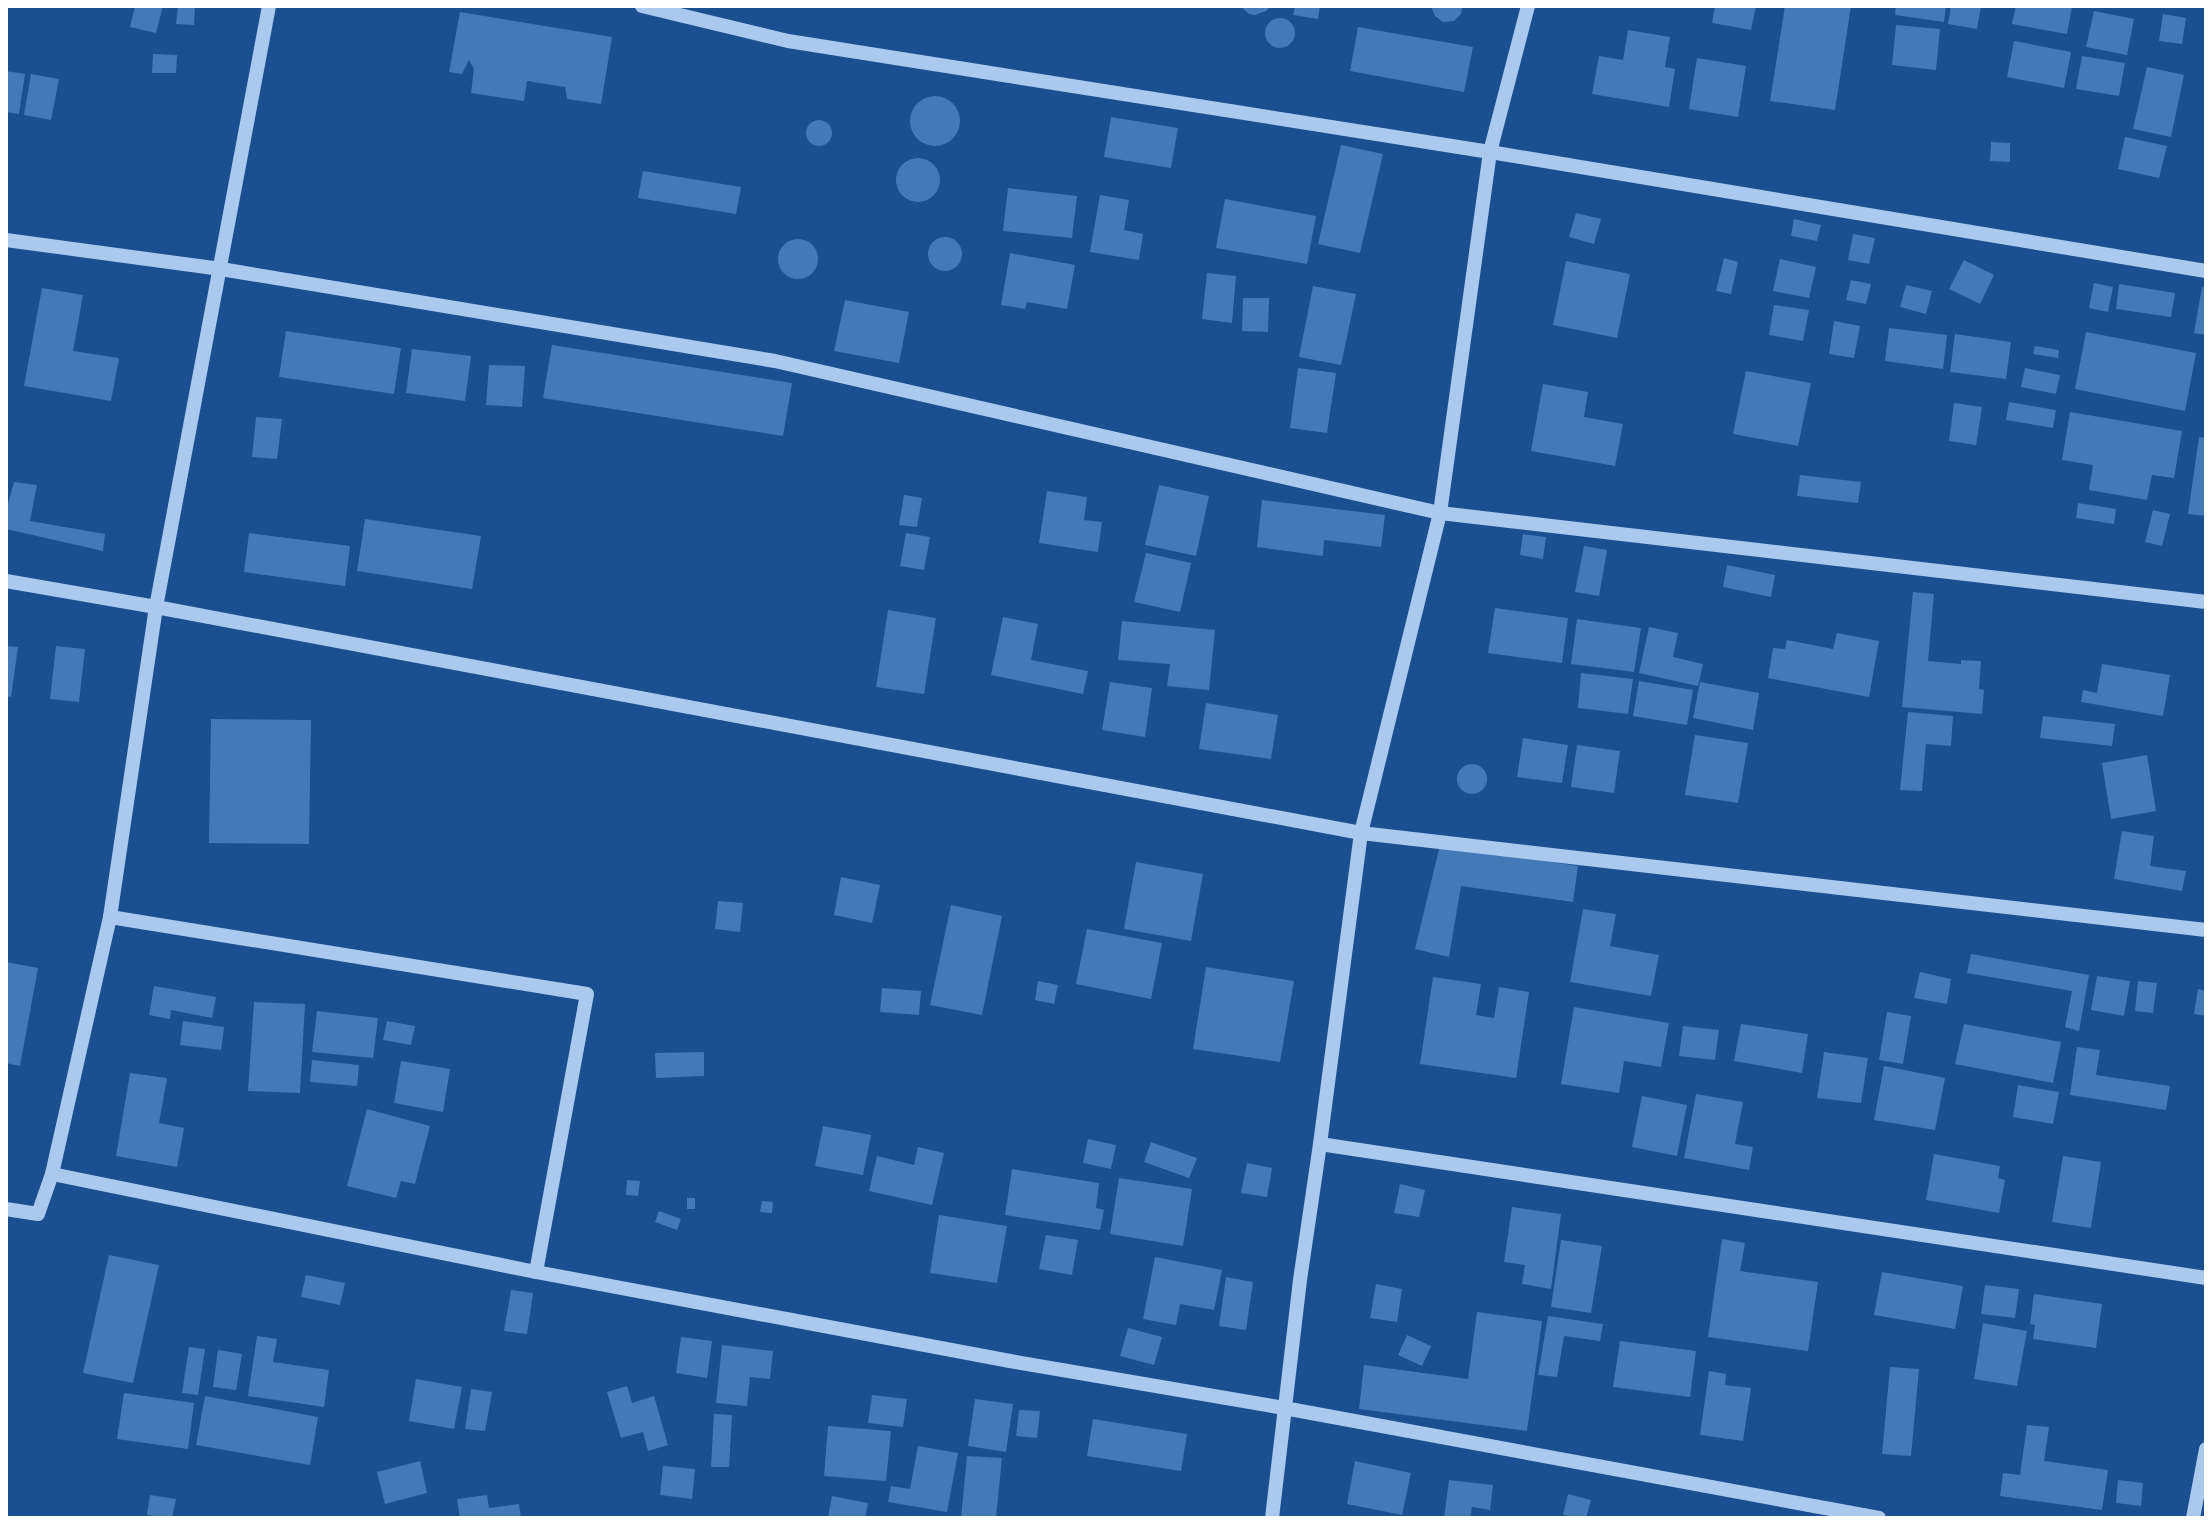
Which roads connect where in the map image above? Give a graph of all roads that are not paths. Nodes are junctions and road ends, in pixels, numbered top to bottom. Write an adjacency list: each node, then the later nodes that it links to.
1 (269, 6): 6 (street)
2 (642, 6): 4 (street)
3 (1528, 6): 4 (street)
4 (1490, 152): 7 (street); 8 (street)
5 (6, 240): 6 (street)
6 (221, 269): 8 (street); 11 (street)
7 (2206, 271)
8 (1440, 513): 10 (street); 12 (street)
9 (6, 581): 11 (street)
10 (2206, 602)
11 (156, 607): 12 (street); 13 (street)
12 (1361, 833): 14 (street); 15 (street)
13 (110, 917): 16 (street); 18 (street)
14 (2206, 930)
15 (1320, 1144): 19 (street); 20 (street)
16 (52, 1174): 17 (street); 18 (street)
17 (6, 1209)
18 (536, 1272): 20 (street)
19 (2206, 1278)
20 (1284, 1408): 22 (street); 23 (street)
21 (2206, 1449): 24 (street)
22 (1272, 1518)
23 (1879, 1518)
24 (2193, 1518)

